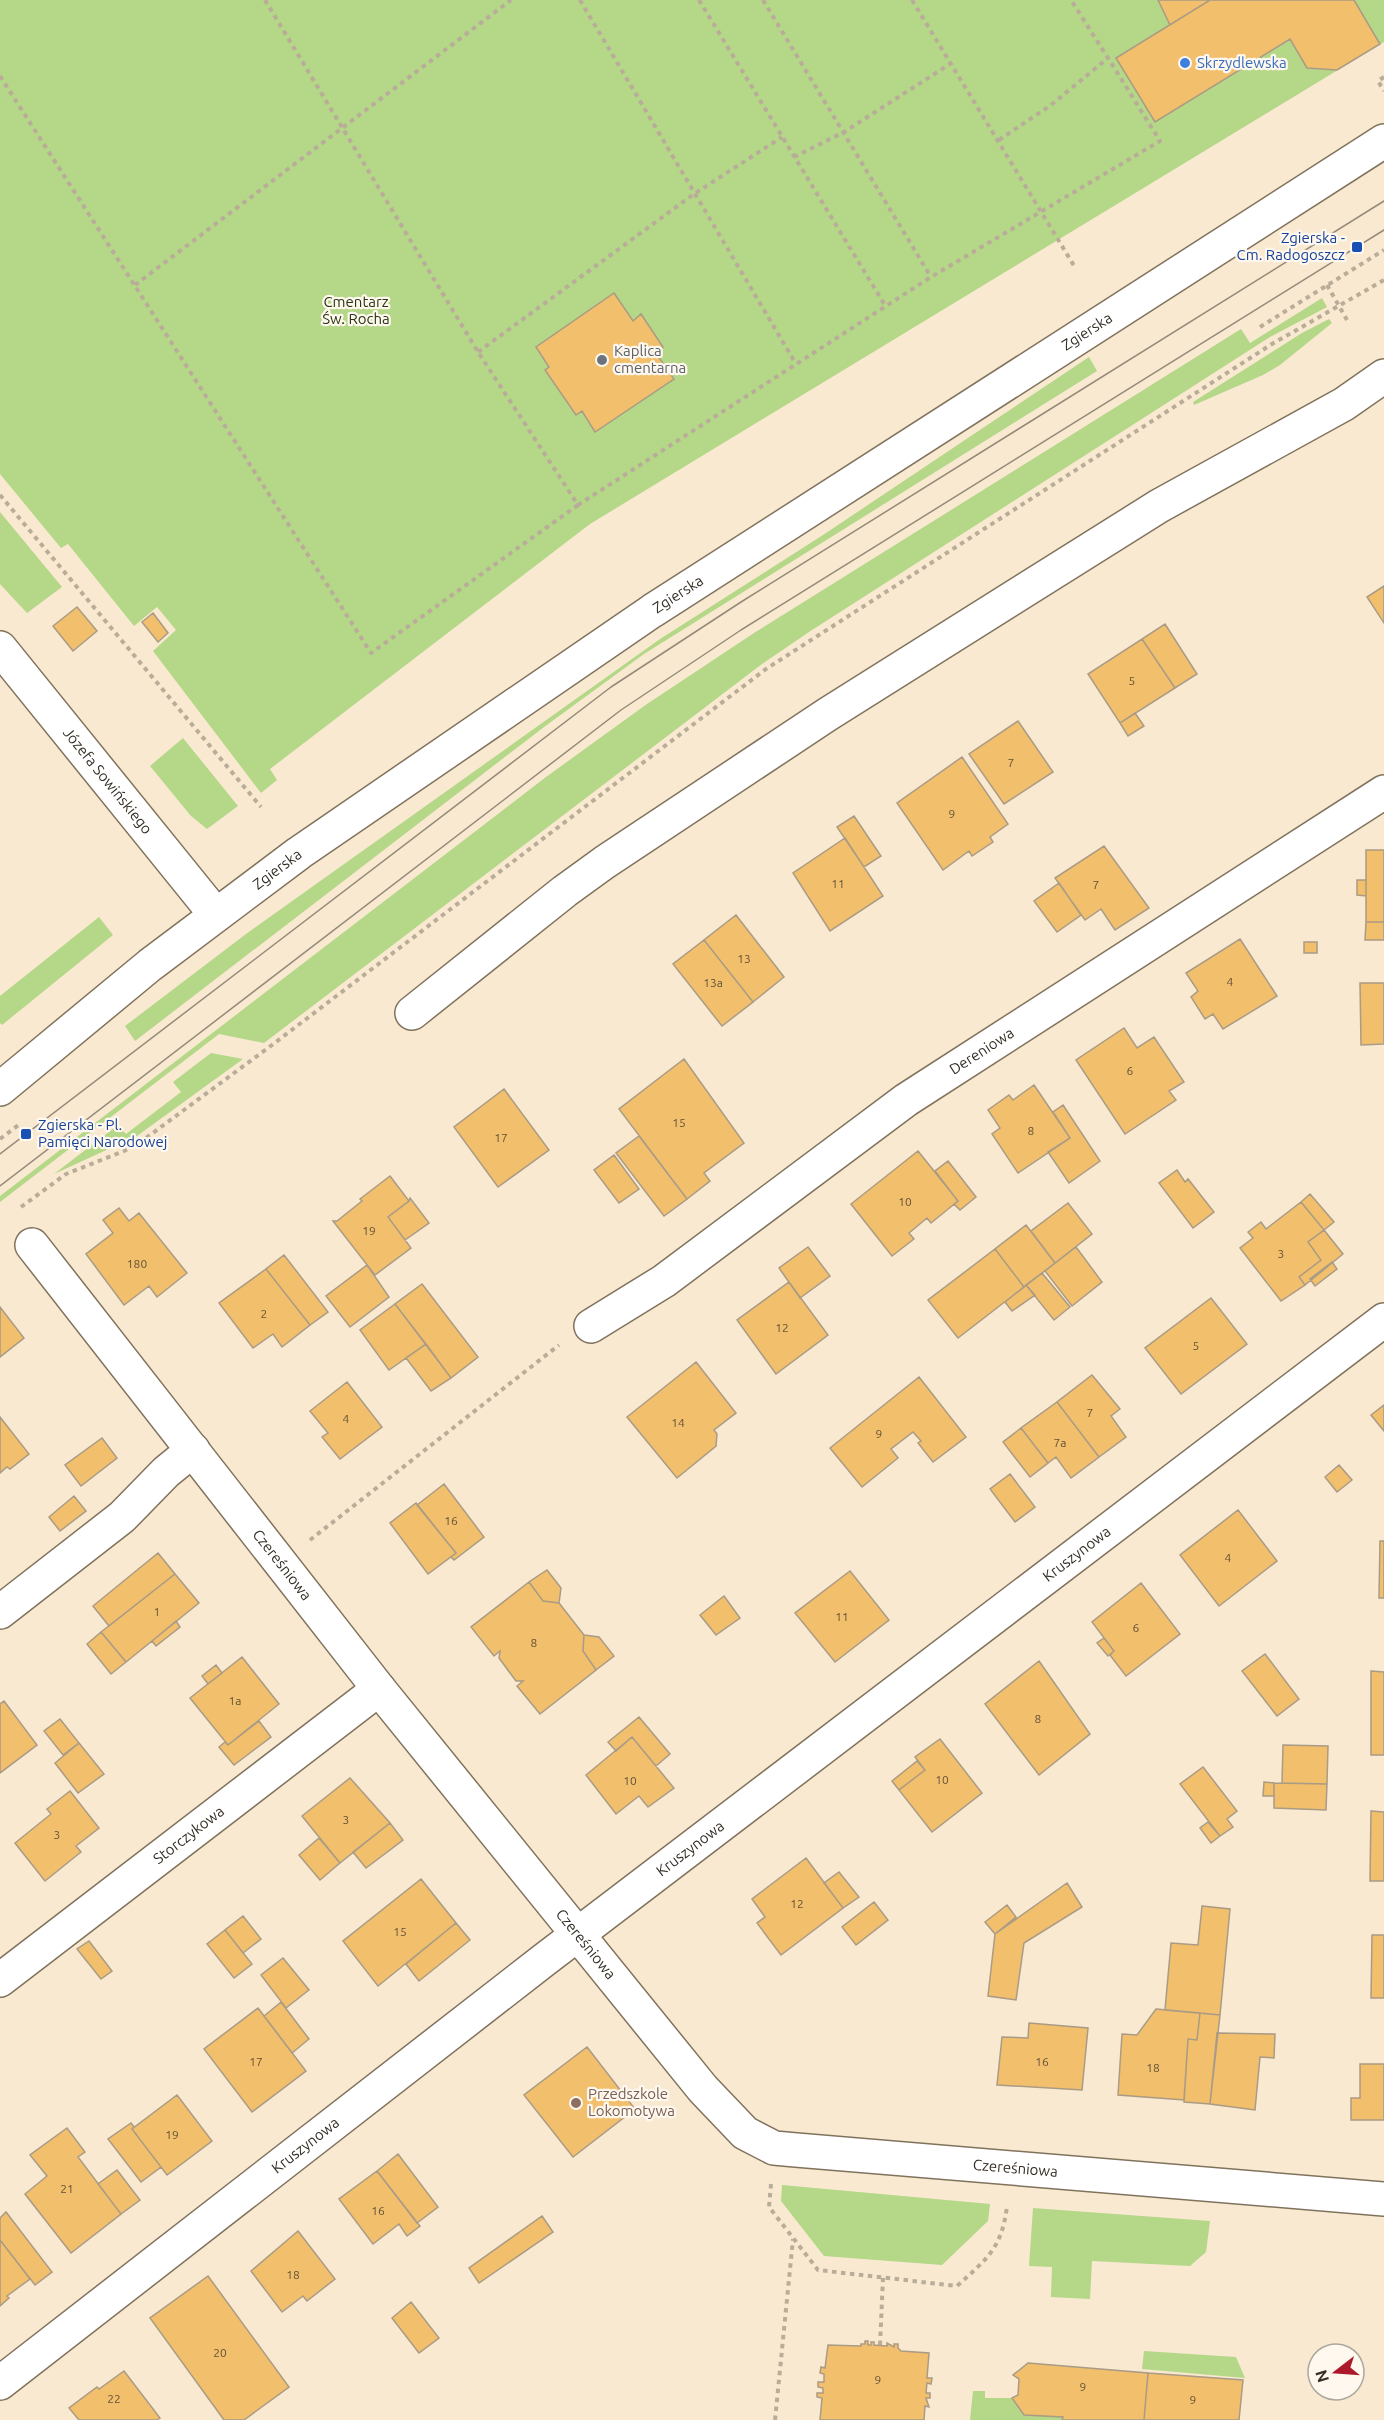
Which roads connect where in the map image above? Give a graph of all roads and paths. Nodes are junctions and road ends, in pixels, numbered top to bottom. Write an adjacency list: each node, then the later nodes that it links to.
1 (265, 0): 13 (path)
2 (511, 0): 13 (path)
3 (580, 0): 19 (path)
4 (699, 0): 15 (path)
5 (763, 0): 14 (path)
6 (1071, 0): 8 (path)
7 (915, 1): 9 (path)
8 (1108, 58): 16 (path); 20 (path)
9 (950, 64): 14 (path); 16 (path)
10 (0, 76): 25 (path)
11 (1384, 77): 12 (path)
12 (1384, 90)
13 (342, 128): 25 (path); 31 (path)
14 (844, 132): 18 (path); 23 (path)
15 (782, 137): 18 (path); 19 (path)
16 (999, 140): 20 (path)
17 (1384, 141): 39 (street, Zgierska)
18 (794, 157): 27 (path)
19 (694, 194): 31 (path); 32 (path)
20 (1040, 213): 22 (path); 23 (path)
21 (1384, 250): 26 (path)
22 (1076, 269)
23 (931, 277): 27 (path)
24 (1384, 280): 28 (path)
25 (135, 285): 35 (path)
26 (1327, 285): 28 (path); 30 (path)
27 (886, 306): 32 (path)
28 (1339, 307): 29 (path); 42 (path)
29 (1347, 320)
30 (1260, 327)
31 (478, 352): 35 (path)
32 (796, 364): 35 (path)
33 (1384, 376): 40 (street)
34 (0, 495): 38 (path)
35 (578, 505)
36 (0, 648): 39 (street, Józefa Sowińskiego)
37 (1384, 792): 45 (street, Dereniowa)
38 (261, 807)
39 (216, 915): 41 (street, Zgierska)
40 (412, 1013)
41 (0, 1089)
42 (15, 1212)
43 (32, 1245): 46 (street, Czereśniowa)
44 (1384, 1320): 50 (street, Kruszynowa)
45 (591, 1326): 47 (path)
46 (193, 1450): 47 (street, Czereśniowa); 48 (street)
47 (281, 1563): 49 (street, Czereśniowa)
48 (0, 1612)
49 (379, 1689): 50 (street, Czereśniowa); 51 (street, Storczykowa)
50 (577, 1936): 52 (street, Czereśniowa); 58 (street, Kruszynowa)
51 (0, 1980)
52 (774, 2148): 53 (street, Czereśniowa); 55 (path)
53 (1012, 2168): 54 (street, Czereśniowa); 56 (path)
54 (1384, 2199)
55 (794, 2238): 56 (path); 59 (path)
56 (883, 2278): 57 (path)
57 (880, 2346)
58 (0, 2383)
59 (775, 2420)

